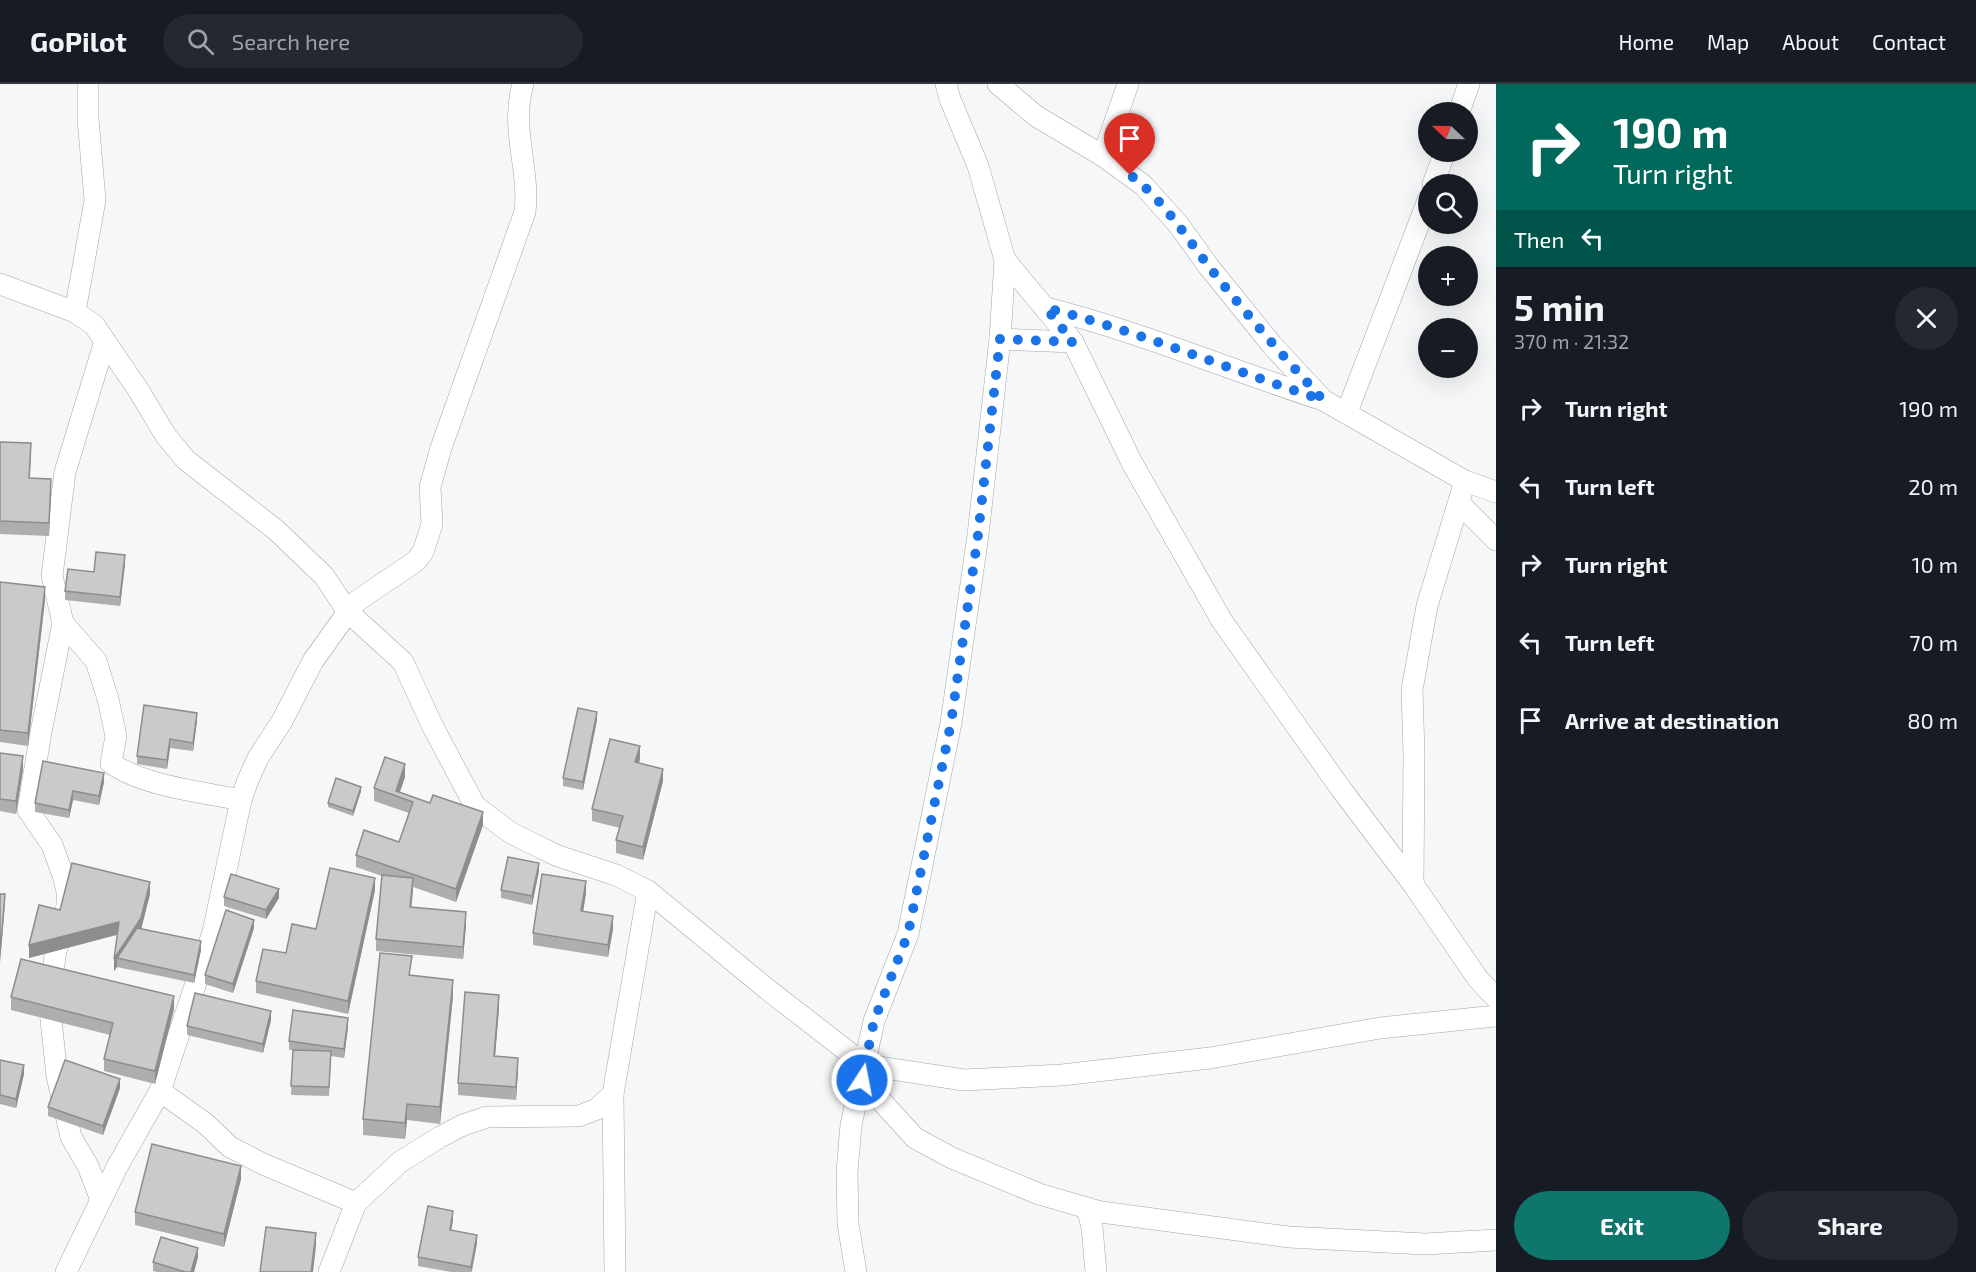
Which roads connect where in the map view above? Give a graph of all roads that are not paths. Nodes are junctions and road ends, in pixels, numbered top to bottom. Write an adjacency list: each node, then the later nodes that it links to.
1 (88, 84): 13 (street)
2 (524, 84): 23 (street)
3 (946, 84): 10 (street)
4 (998, 84): 8 (street)
5 (1128, 84): 8 (street)
6 (1469, 84): 7 (street)
7 (1463, 102)
8 (1103, 156): 17 (street)
9 (1418, 226): 18 (street)
10 (1005, 260): 12 (street); 14 (street)
11 (0, 284): 13 (street)
12 (1046, 308): 16 (street); 17 (street)
13 (75, 312): 15 (street)
14 (1000, 339): 16 (street); 30 (street)
15 (105, 341): 23 (street); 24 (street)
16 (1073, 342): 26 (street)
17 (1323, 400): 18 (street)
18 (1347, 412): 19 (street)
19 (1465, 481): 20 (street); 21 (street)
20 (1496, 492)
21 (1459, 503): 22 (street); 26 (street)
22 (1496, 540)
23 (348, 612): 25 (street); 27 (street)
24 (63, 623): 25 (street); 33 (street)
25 (241, 800): 31 (street)
26 (1413, 884): 28 (street)
27 (648, 891): 30 (street); 32 (street)
28 (1496, 998)
29 (1496, 1016): 30 (street)
30 (863, 1072): 35 (street); 40 (street)
31 (160, 1091): 33 (street); 34 (street)
32 (614, 1094): 34 (street); 39 (street)
33 (101, 1200): 37 (street)
34 (356, 1203): 38 (street)
35 (1087, 1208): 36 (street); 41 (street)
36 (1496, 1240)
37 (66, 1272)
38 (329, 1272)
39 (615, 1272)
40 (856, 1272)
41 (1096, 1272)

